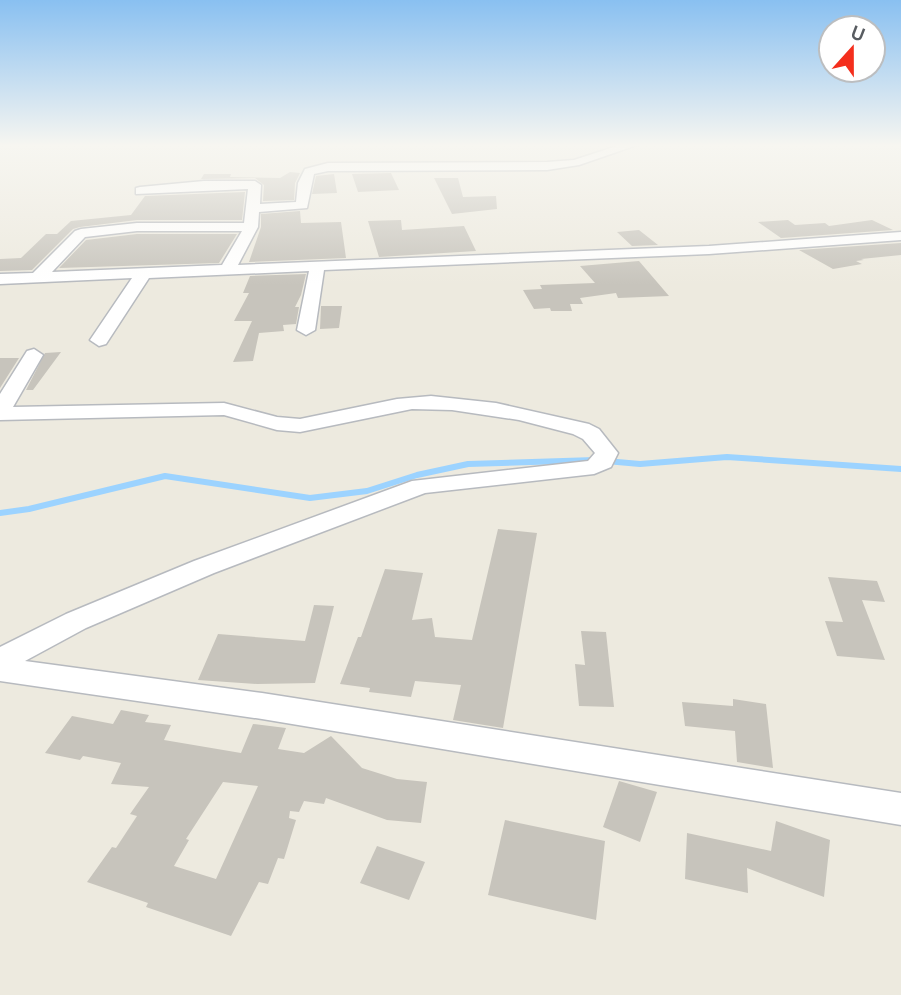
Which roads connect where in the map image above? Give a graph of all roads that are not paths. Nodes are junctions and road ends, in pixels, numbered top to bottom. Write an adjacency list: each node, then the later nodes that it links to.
1 (255, 191): 3 (street)
2 (303, 191): 3 (street)
3 (253, 209): 4 (street)
4 (251, 227): 9 (street); 11 (street)
5 (901, 236): 7 (street)
6 (464, 245): 7 (street)
7 (473, 261): 8 (street)
8 (317, 268): 9 (street); 13 (street)
9 (228, 271): 10 (street)
10 (144, 274): 11 (street); 14 (street)
11 (38, 277): 12 (street)
12 (0, 279)
13 (306, 330)
14 (99, 340)
15 (34, 355): 16 (street)
16 (0, 412): 17 (street)
17 (0, 660)
18 (0, 668): 19 (street)
19 (901, 808)

